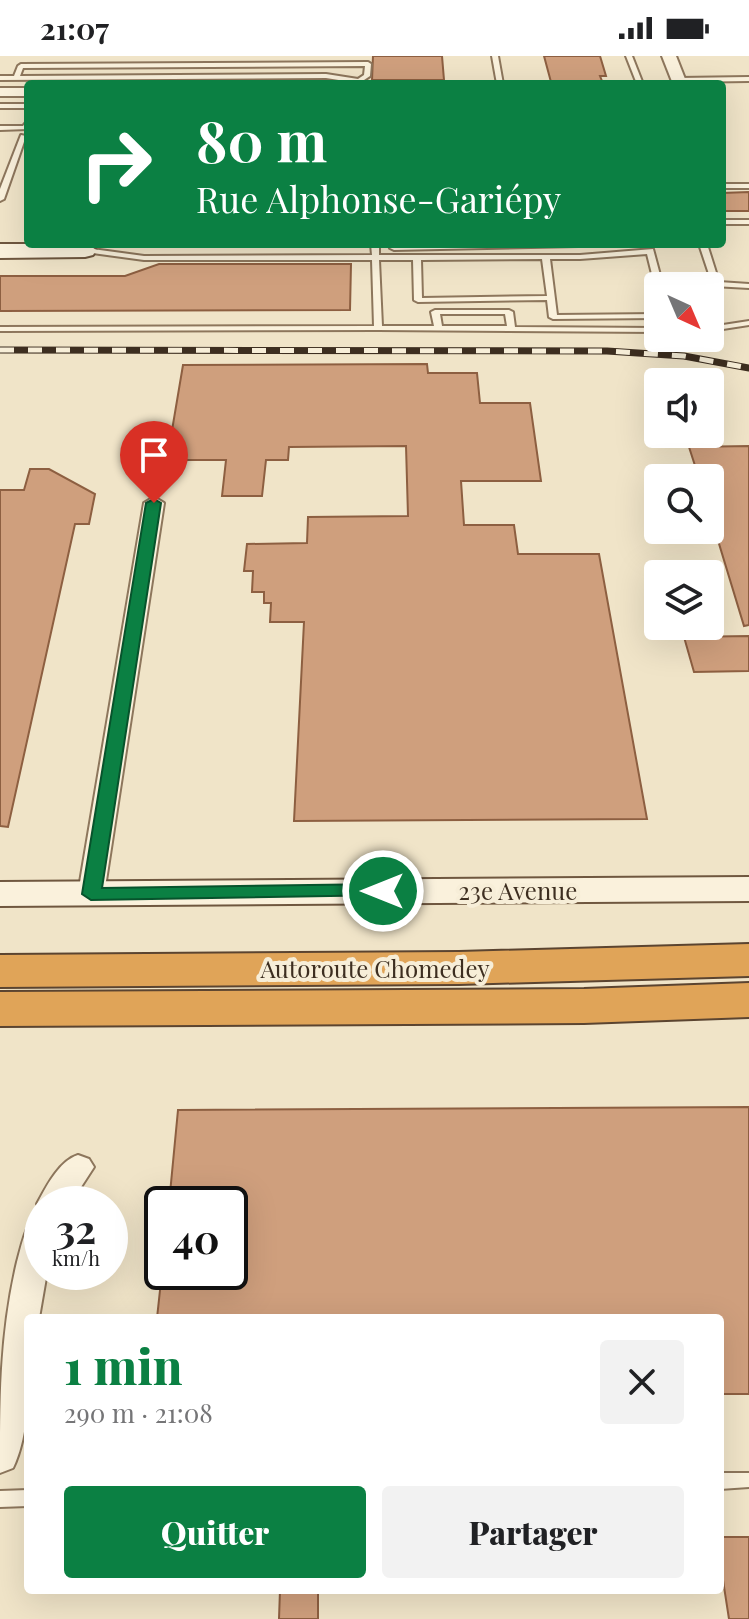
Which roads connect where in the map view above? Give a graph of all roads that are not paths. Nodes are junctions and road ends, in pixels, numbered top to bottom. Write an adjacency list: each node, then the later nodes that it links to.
1 (495, 56): 11 (lane)
2 (629, 56): 12 (lane)
3 (669, 56): 13 (street)
4 (202, 65): 6 (lane); 8 (lane); 10 (lane)
5 (0, 78): 6 (lane)
6 (16, 78): 8 (lane)
7 (749, 79): 14 (lane)
8 (198, 80): 9 (lane)
9 (352, 80)
10 (361, 80)
11 (499, 80)
12 (638, 80)
13 (679, 80)
14 (726, 80)
15 (24, 94): 16 (street)
16 (1, 104): 17 (lane)
17 (24, 106)
18 (0, 128): 19 (lane)
19 (24, 128)
20 (23, 136): 23 (lane)
21 (726, 186): 22 (lane)
22 (749, 186)
23 (0, 199)
24 (726, 222): 25 (lane)
25 (749, 222)
26 (375, 248): 32 (lane)
27 (446, 248): 30 (lane)
28 (704, 248): 36 (lane)
29 (85, 250): 31 (street); 32 (lane)
30 (394, 250): 32 (lane); 34 (lane)
31 (0, 251)
32 (376, 257): 41 (lane)
33 (546, 257): 34 (lane); 35 (lane); 37 (lane)
34 (417, 258): 37 (lane)
35 (655, 272)
36 (749, 285)
37 (551, 298): 38 (lane)
38 (644, 316)
39 (749, 323): 40 (lane)
40 (724, 327)
41 (378, 328): 42 (lane); 43 (lane)
42 (0, 329)
43 (439, 329): 44 (lane); 44 (lane)
44 (512, 330): 45 (lane)
45 (644, 330)
46 (154, 503): 49 (street)
47 (749, 889): 49 (street, 23e Avenue)
48 (0, 894): 49 (street, 23e Avenue)
49 (91, 894)
50 (749, 936): 52 (highway)
51 (749, 960): 52 (highway, Autoroute Chomedey)
52 (459, 968): 53 (highway, Autoroute Chomedey)
53 (0, 971)
54 (749, 1000): 55 (highway, Autoroute Chomedey)
55 (584, 1006): 56 (highway, Autoroute Chomedey); 57 (highway)
56 (0, 1009)
57 (749, 1013)
58 (78, 1167): 59 (street)
59 (65, 1186)
60 (26, 1290): 61 (street)
61 (0, 1457)
62 (749, 1480): 63 (lane)
63 (724, 1481)
64 (24, 1498): 65 (lane)
65 (0, 1499)

